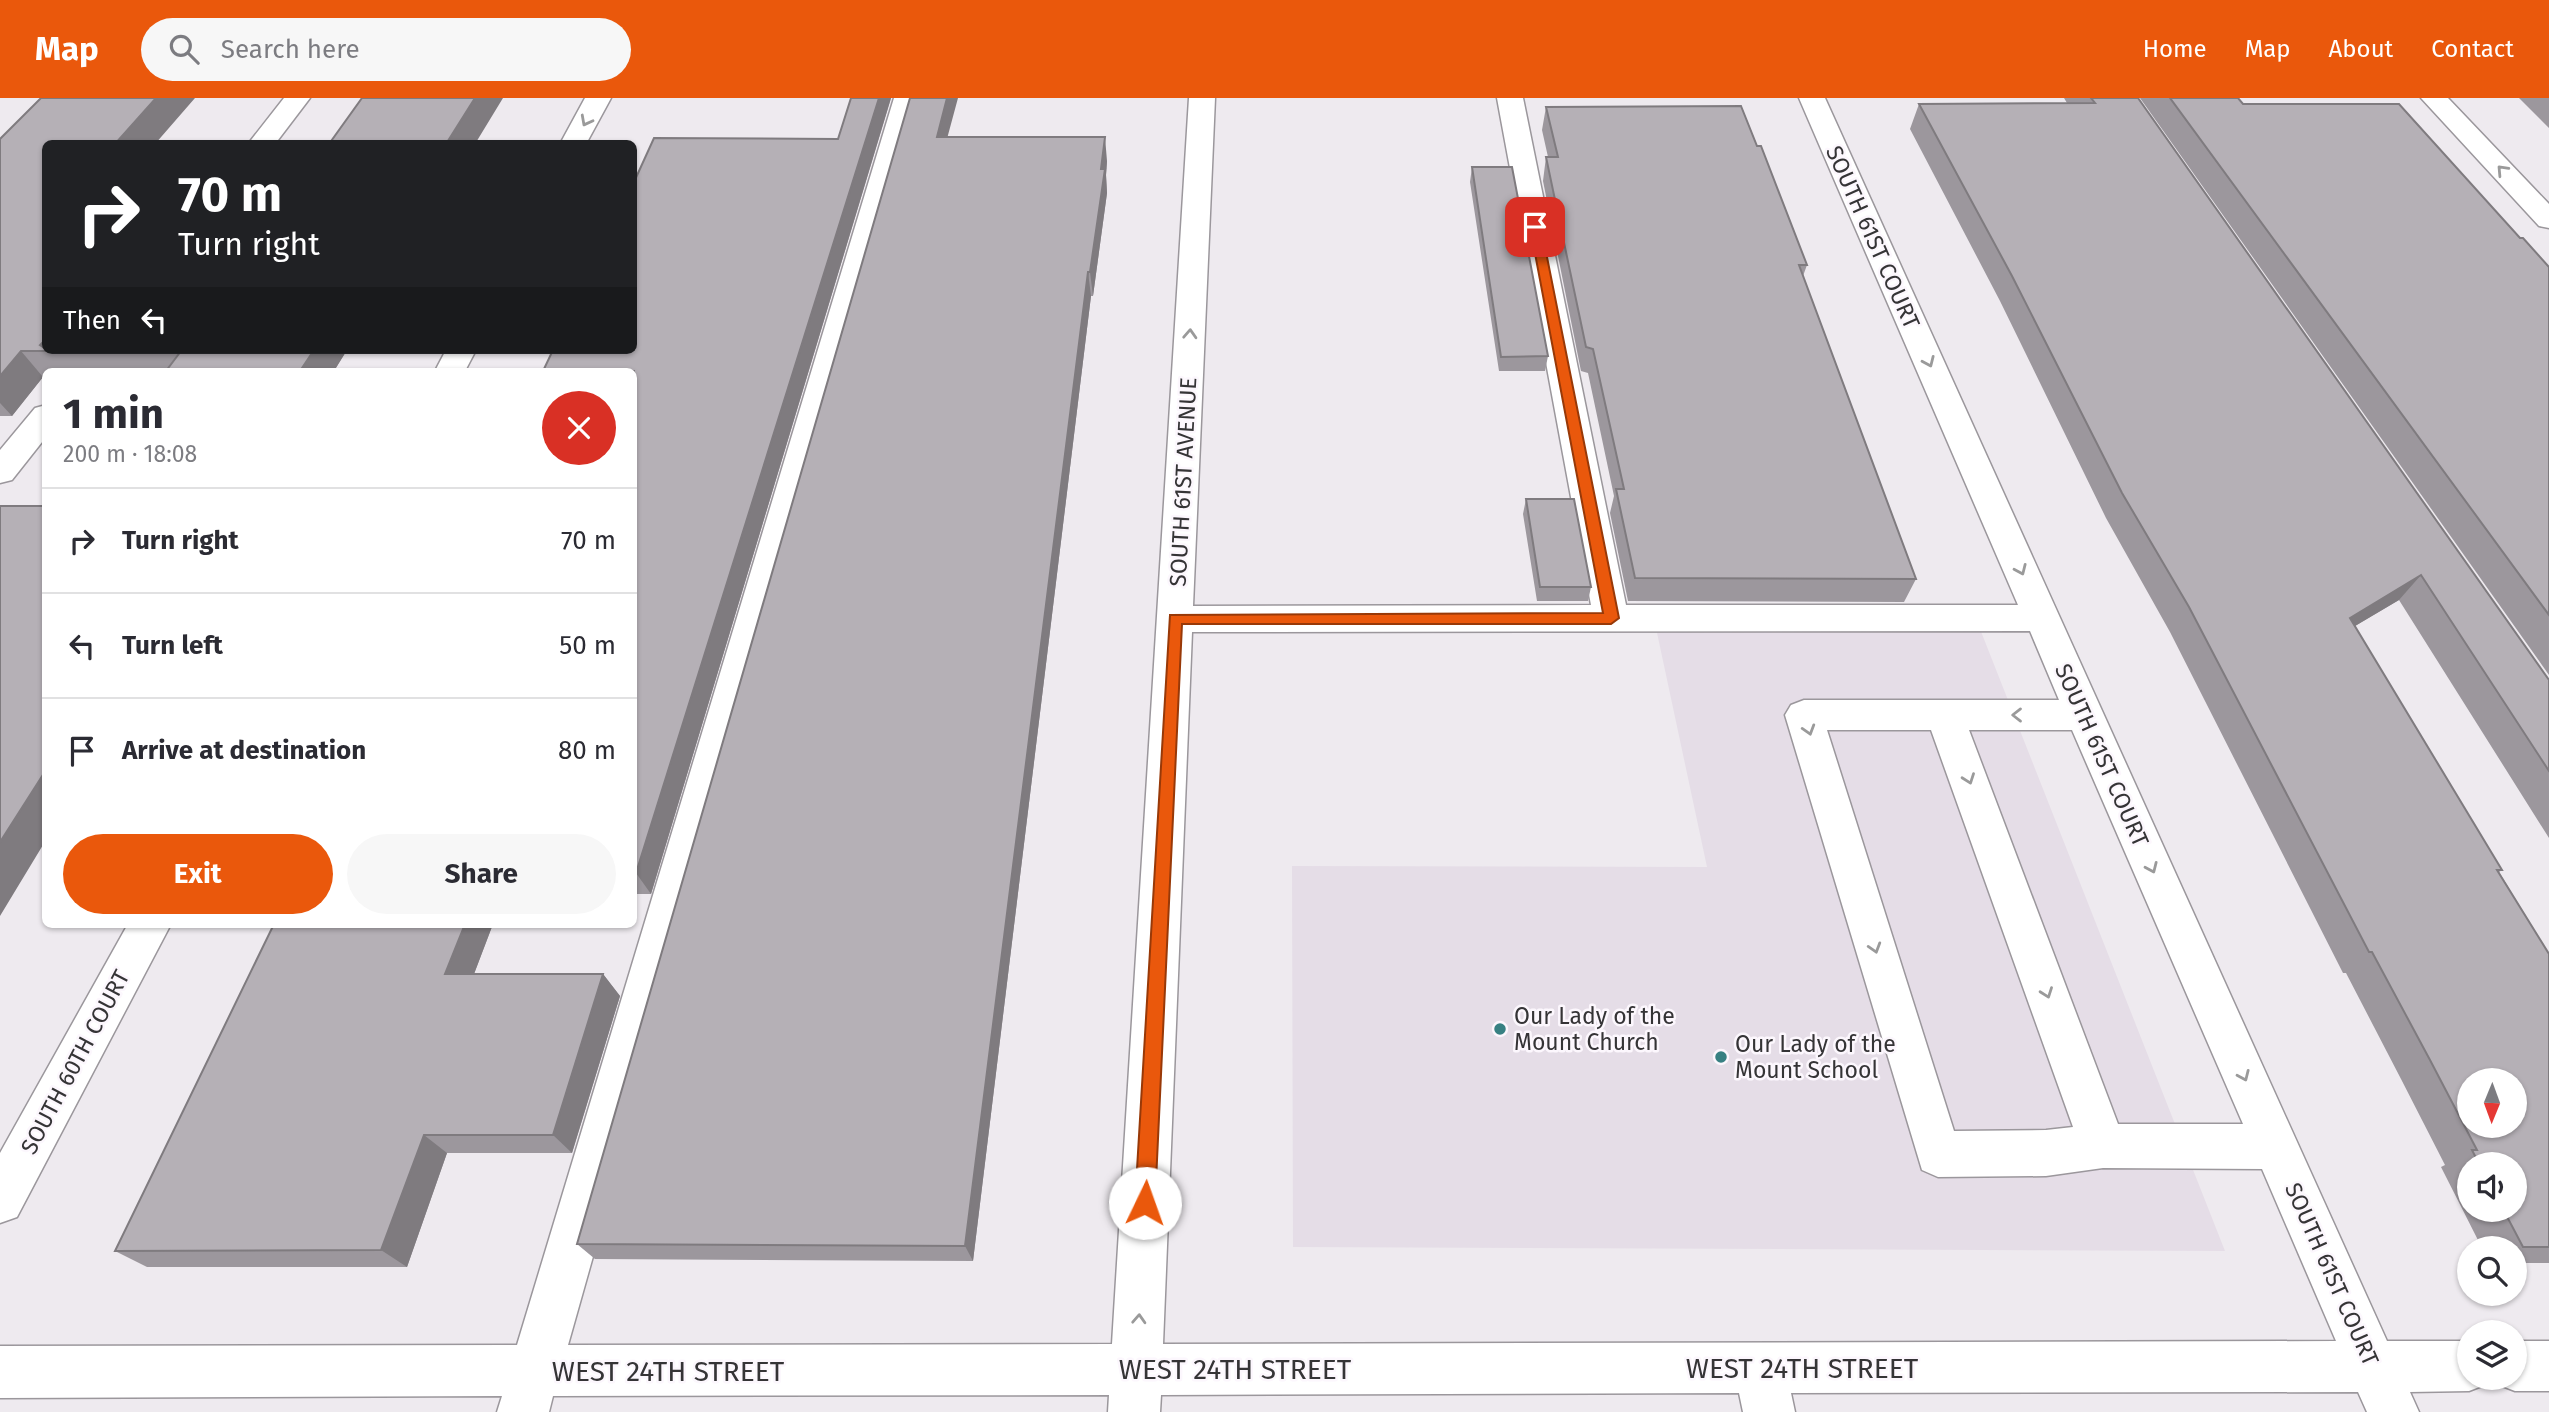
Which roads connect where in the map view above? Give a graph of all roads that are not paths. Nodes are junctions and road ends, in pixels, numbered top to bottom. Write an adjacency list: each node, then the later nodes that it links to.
1 (297, 98): 8 (street)
2 (598, 98): 9 (street, one-way to 9)
3 (907, 98): 29 (street)
4 (1202, 98): 13 (street, SOUTH 61ST AVENUE, one-way to 4)
5 (1510, 98): 14 (street)
6 (1812, 98): 15 (street, SOUTH 61ST COURT, one-way to 15)
7 (2434, 98): 10 (street, one-way to 7)
8 (264, 140)
9 (575, 140)
10 (2549, 220)
11 (42, 420): 12 (street)
12 (0, 472)
13 (1175, 618): 14 (street); 28 (street, SOUTH 61ST AVENUE, one-way to 13)
14 (1611, 618): 15 (street)
15 (2042, 618): 17 (street, SOUTH 61ST COURT)
16 (1945, 715): 17 (street, one-way to 16); 19 (street, one-way to 19); 19 (street, one-way to 19)
17 (2085, 715): 20 (street, SOUTH 61ST COURT, one-way to 20)
18 (148, 928): 21 (street, SOUTH 60TH COURT)
19 (2103, 1146): 20 (street)
20 (2275, 1147): 25 (street, SOUTH 61ST COURT)
21 (0, 1200)
22 (2457, 1366): 25 (street, WEST 24TH STREET)
23 (2527, 1366): 24 (street)
24 (2549, 1366)
25 (2373, 1367): 27 (street, WEST 24TH STREET); 30 (street, SOUTH 61ST COURT)
26 (0, 1372): 29 (street, WEST 24TH STREET)
27 (1764, 1390): 28 (street, WEST 24TH STREET)
28 (1135, 1391): 29 (street, WEST 24TH STREET)
29 (529, 1392)
30 (2393, 1412)

